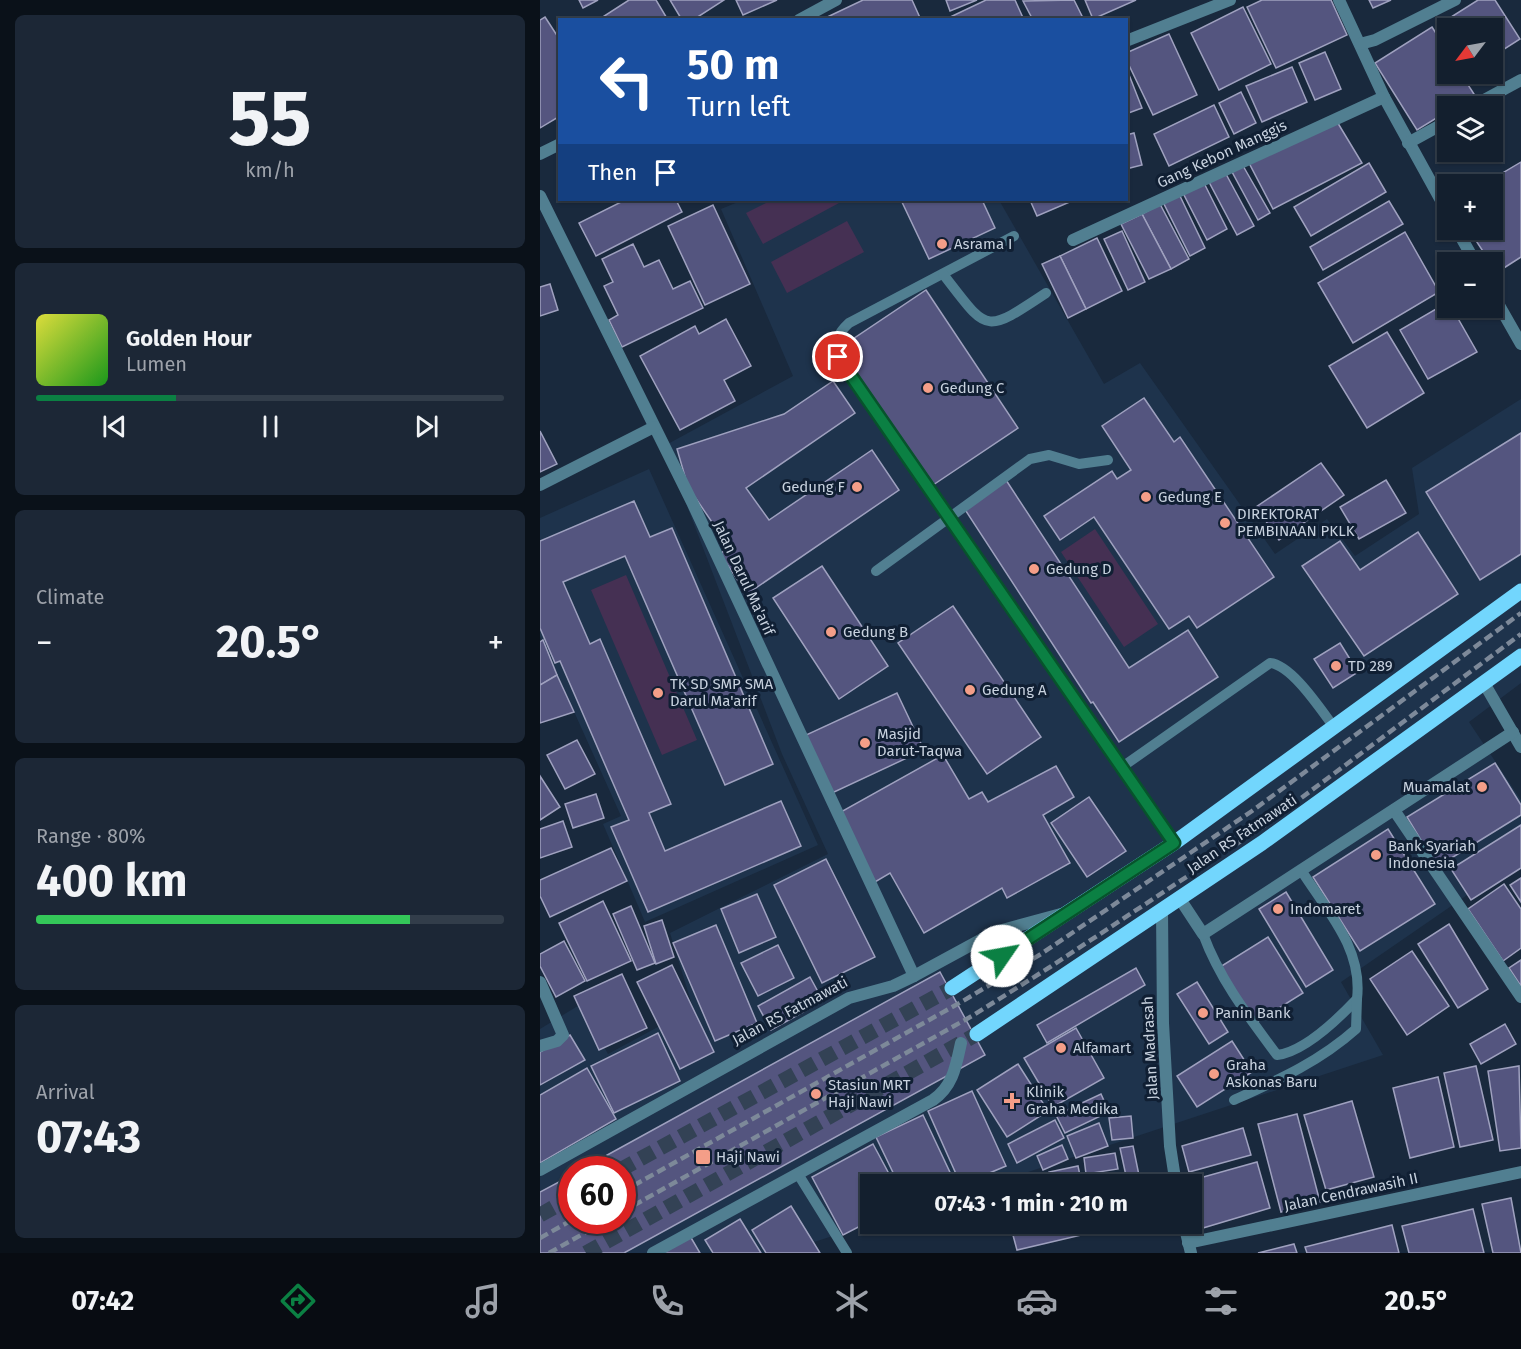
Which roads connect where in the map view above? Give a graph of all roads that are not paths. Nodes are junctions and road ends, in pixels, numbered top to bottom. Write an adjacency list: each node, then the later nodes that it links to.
1 (836, 0): 5 (street)
2 (1230, 0): 6 (street)
3 (1339, 0): 7 (street)
4 (1455, 0): 7 (street)
5 (803, 18)
6 (1128, 40)
7 (1360, 44): 10 (street)
8 (1521, 80): 9 (street)
9 (1491, 96)
10 (1384, 97): 12 (street); 18 (street, Gang Kebon Manggis)
11 (1437, 127): 12 (street)
12 (1408, 143): 15 (street)
13 (558, 145): 14 (street)
14 (540, 154)
15 (1437, 194)
16 (540, 196): 23 (street, Jalan Darul Ma'arif)
17 (1014, 236): 19 (lane)
18 (1073, 240)
19 (943, 274): 20 (lane); 26 (lane)
20 (1046, 293)
21 (1503, 312): 22 (street)
22 (1521, 344)
23 (654, 427): 25 (street); 42 (street, Jalan Darul Ma'arif)
24 (1108, 460): 26 (lane)
25 (540, 484)
26 (947, 518): 27 (lane); 34 (lane)
27 (876, 571)
28 (1521, 591): 31 (main road, Jalan RS Fatmawati)
29 (1521, 656): 30 (main road, Jalan RS Fatmawati)
30 (1484, 683): 32 (street); 38 (main road, Jalan RS Fatmawati)
31 (1334, 727): 34 (lane); 36 (main road, Jalan RS Fatmawati)
32 (1513, 732): 33 (street); 35 (street)
33 (1521, 747)
34 (1122, 766): 36 (lane)
35 (1394, 810): 37 (street); 45 (street)
36 (1174, 843): 40 (main road, Jalan RS Fatmawati)
37 (1301, 870): 41 (street); 46 (lane)
38 (1179, 899): 39 (main road, Jalan RS Fatmawati); 41 (street)
39 (1162, 910): 47 (main road, Jalan RS Fatmawati); 54 (street, Jalan Madrasah)
40 (1069, 912): 42 (street, Jalan RS Fatmawati); 44 (main road, Jalan RS Fatmawati)
41 (1203, 934): 46 (lane)
42 (914, 976): 51 (street, Jalan RS Fatmawati)
43 (540, 982): 49 (street)
44 (952, 988)
45 (1521, 998)
46 (1357, 999): 50 (lane)
47 (977, 1034)
48 (961, 1044): 53 (street)
49 (540, 1046)
50 (1234, 1100)
51 (540, 1170)
52 (1521, 1172): 55 (street, Jalan Cendrawasih II)
53 (798, 1174): 56 (street); 57 (lane)
54 (1174, 1174)
55 (1190, 1248)
56 (653, 1253)
57 (847, 1253)

